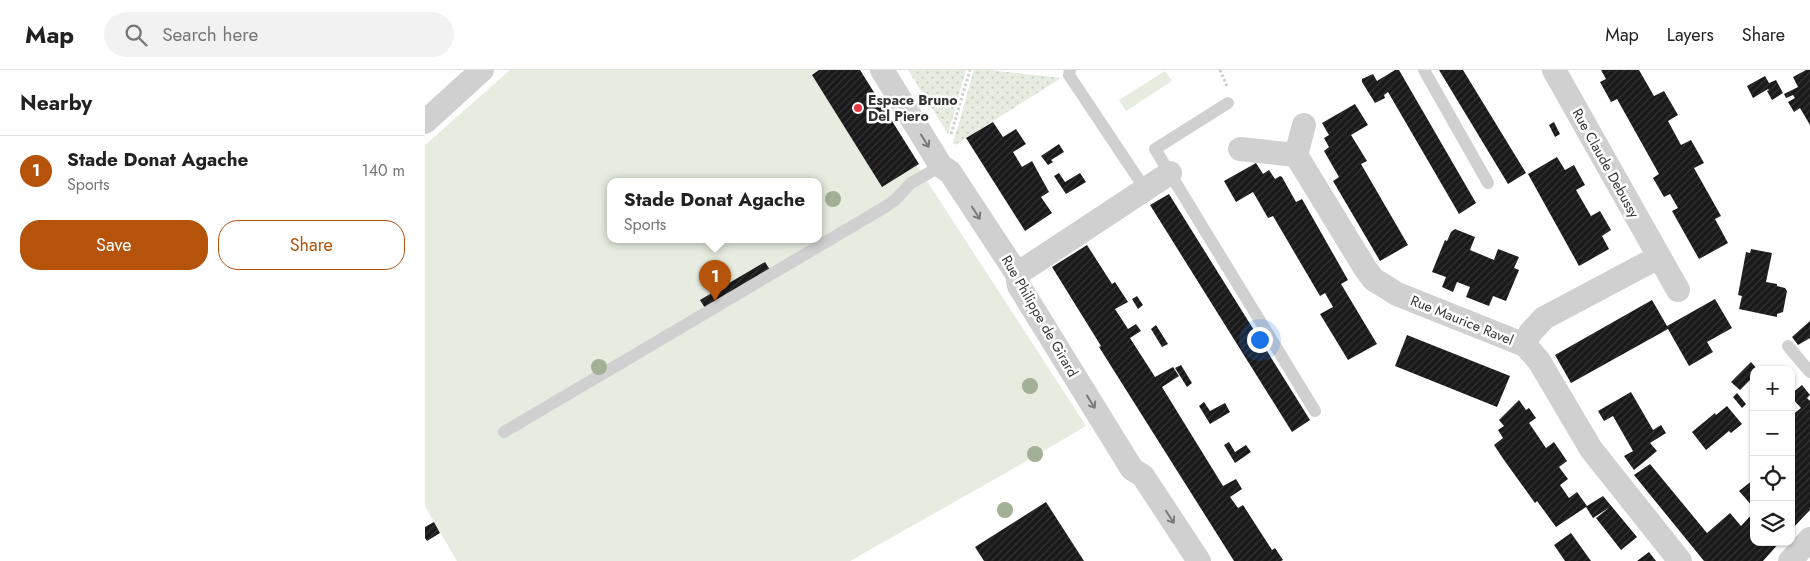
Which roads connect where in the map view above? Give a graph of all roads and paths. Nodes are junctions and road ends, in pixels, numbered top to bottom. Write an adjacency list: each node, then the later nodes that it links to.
1 (482, 70): 8 (street)
2 (881, 70): 12 (street, Rue Philippe de Girard, one-way to 12)
3 (970, 70): 12 (path)
4 (1070, 70): 15 (lane)
5 (1424, 70): 14 (lane)
6 (1554, 70): 16 (street, Rue Claude Debussy)
7 (1228, 103): 13 (lane)
8 (425, 122)
9 (1303, 125): 11 (street)
10 (1240, 148): 11 (street)
11 (1296, 155): 19 (street, Rue Maurice Ravel)
12 (941, 166): 17 (street, Rue Philippe de Girard, one-way to 17); 23 (lane)
13 (1170, 173): 15 (street); 22 (lane)
14 (1488, 183)
15 (1145, 189): 17 (street)
16 (1659, 257): 18 (street, Rue Claude Debussy); 19 (street)
17 (1017, 274): 25 (street, Rue Philippe de Girard, one-way to 25)
18 (1678, 290)
19 (1525, 345): 26 (street, Rue Maurice Ravel)
20 (1788, 346): 21 (lane)
21 (1810, 372)
22 (1315, 411)
23 (504, 432)
24 (1810, 539): 27 (street)
25 (1199, 561)
26 (1680, 561)
27 (1790, 561)

